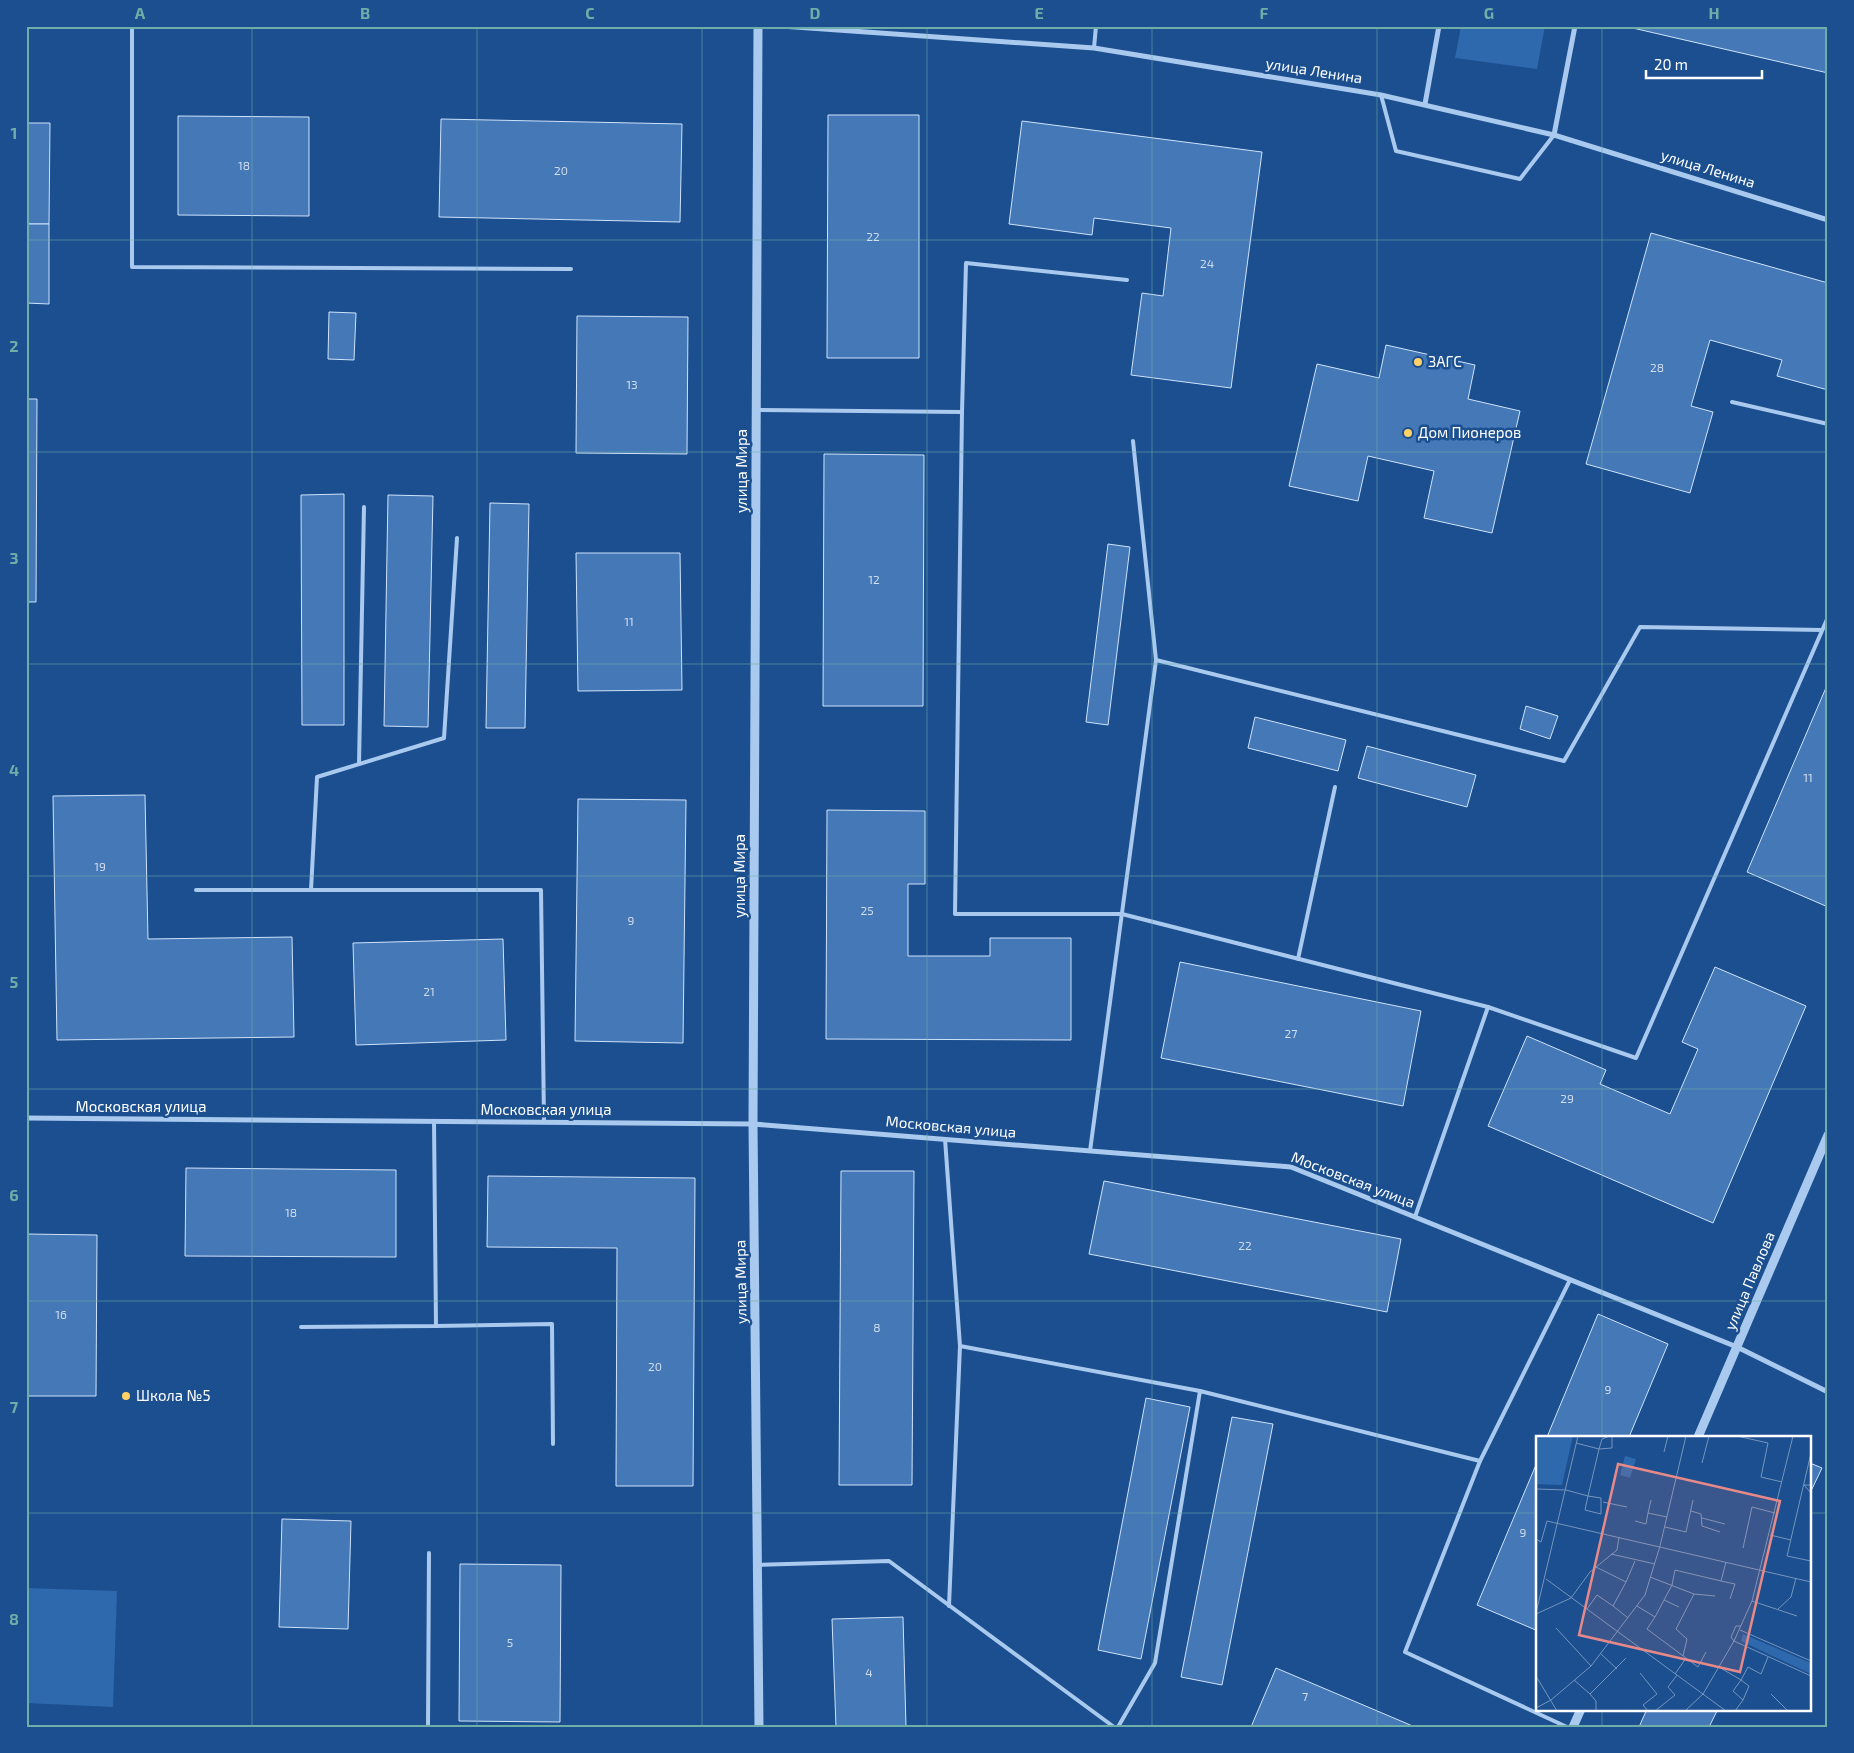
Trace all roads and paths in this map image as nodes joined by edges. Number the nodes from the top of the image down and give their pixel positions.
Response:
1 (132, 26) edge
2 (758, 26) edge
3 (780, 26) edge
4 (1096, 26) edge
5 (1439, 26) edge
6 (1575, 26) edge
7 (1094, 48) junction
8 (1381, 95) junction
9 (1425, 104) junction
10 (1554, 135) junction
11 (1828, 220) edge
12 (571, 269) dead end
13 (1127, 280) dead end
14 (1732, 402) dead end
15 (756, 410) junction
16 (962, 412) junction
17 (1828, 424) edge
18 (1133, 441) dead end
19 (364, 507) dead end
20 (457, 538) dead end
21 (1828, 617) edge
22 (1822, 630) junction
23 (1156, 660) junction
24 (359, 764) junction
25 (1335, 787) dead end
26 (196, 890) dead end
27 (311, 890) junction
28 (1122, 914) junction
29 (1298, 959) junction
30 (1488, 1007) junction
31 (26, 1118) edge
32 (434, 1121) junction
33 (544, 1122) junction
34 (753, 1124) junction
35 (1828, 1135) edge
36 (944, 1139) junction
37 (1090, 1151) junction
38 (1415, 1217) junction
39 (1570, 1280) junction
40 (436, 1326) junction
41 (301, 1327) dead end
42 (960, 1346) junction
43 (1737, 1347) junction
44 (1200, 1390) junction
45 (1828, 1392) edge
46 (1698, 1436) edge
47 (553, 1444) dead end
48 (1480, 1462) junction
49 (429, 1553) dead end
50 (757, 1565) junction
51 (949, 1606) junction
52 (1581, 1710) edge
53 (428, 1727) edge
54 (759, 1727) edge
55 (1114, 1727) edge
56 (1118, 1727) edge
57 (1567, 1727) edge
58 (1573, 1727) edge

1 - 12 lane
2 - 15 street, улица Мира
3 - 7 street, улица Ленина
4 - 7 lane
5 - 9 street
6 - 10 street
7 - 8 street, улица Ленина
8 - 9 street, улица Ленина
8 - 10 lane
9 - 10 street, улица Ленина
10 - 11 street, улица Ленина
13 - 16 lane
14 - 17 lane
15 - 16 lane
15 - 34 street, улица Мира
16 - 28 lane
18 - 23 lane
19 - 24 lane
20 - 24 lane
21 - 22 lane
22 - 23 lane
22 - 30 lane
23 - 28 lane
24 - 27 lane
25 - 29 lane
26 - 27 lane
27 - 33 lane
28 - 29 lane
28 - 37 lane
29 - 30 lane
30 - 38 lane
31 - 32 street, Московская улица
32 - 33 street, Московская улица
32 - 40 lane
33 - 34 street, Московская улица
34 - 36 street, Московская улица
34 - 50 street, улица Мира
35 - 43 street, улица Павлова
36 - 37 street, Московская улица
36 - 42 lane
37 - 38 street, Московская улица
38 - 39 street, Московская улица
39 - 43 street, Московская улица
39 - 48 lane
40 - 41 lane
40 - 47 lane
42 - 44 lane
42 - 51 lane
43 - 45 street, Московская улица
43 - 46 street, улица Павлова
44 - 48 lane
44 - 56 lane
48 - 57 lane
49 - 53 lane
50 - 51 lane
50 - 54 street, улица Мира
51 - 55 lane
52 - 58 street

